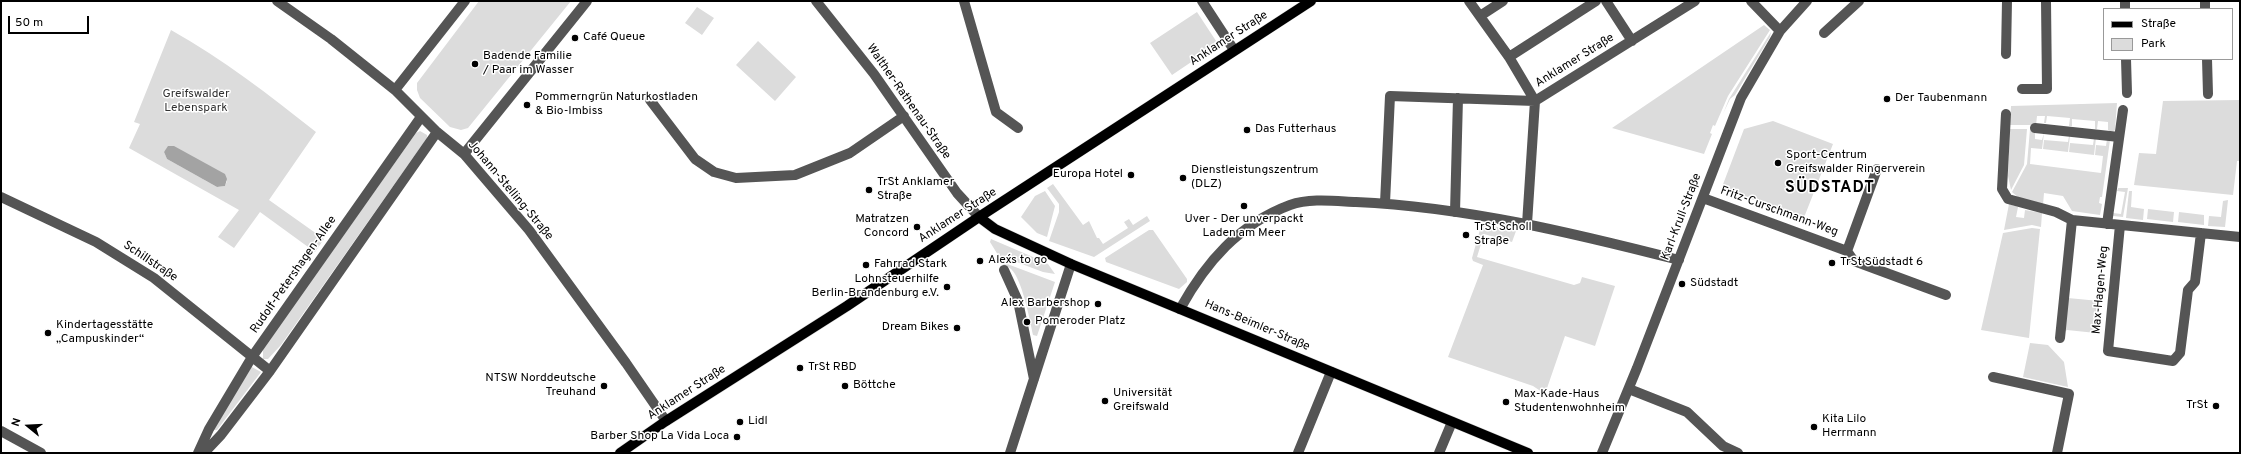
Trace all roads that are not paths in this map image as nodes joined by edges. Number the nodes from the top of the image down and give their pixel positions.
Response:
1 (277, 1) edge
2 (465, 1) edge
3 (587, 1) edge
4 (816, 1) edge
5 (964, 1) edge
6 (1202, 1) edge
7 (1311, 1) edge
8 (1469, 1) edge
9 (1503, 1) edge
10 (1596, 1) edge
11 (1606, 1) edge
12 (1695, 1) edge
13 (1751, 1) edge
14 (1806, 1) edge
15 (1859, 1) edge
16 (2007, 1) edge
17 (2046, 1) edge
18 (1480, 16) junction
19 (1780, 31) junction
20 (1824, 33) dead end
21 (1632, 41) junction
22 (1234, 50) junction
23 (2006, 54) dead end
24 (1509, 57) junction
25 (2126, 60) edge
26 (2207, 60) edge
27 (2022, 89) dead end
28 (395, 90) junction
29 (2127, 93) dead end
30 (2208, 94) dead end
31 (1458, 98) junction
32 (650, 100) dead end
33 (1536, 101) junction
34 (2123, 110) dead end
35 (2006, 114) dead end
36 (904, 116) junction
37 (421, 117) junction
38 (1018, 128) dead end
39 (2035, 128) dead end
40 (437, 132) junction
41 (2119, 137) junction
42 (464, 154) junction
43 (1877, 169) dead end
44 (1, 197) edge
45 (1702, 198) junction
46 (1386, 203) junction
47 (1455, 212) junction
48 (979, 217) junction
49 (2072, 220) junction
50 (1527, 224) junction
51 (2107, 224) junction
52 (2120, 225) junction
53 (2201, 233) junction
54 (2240, 237) edge
55 (1847, 251) junction
56 (1680, 260) junction
57 (1072, 264) junction
58 (1004, 270) dead end
59 (1946, 295) dead end
60 (1180, 309) junction
61 (2060, 338) dead end
62 (252, 357) junction
63 (270, 371) junction
64 (1331, 372) junction
65 (1993, 377) dead end
66 (1034, 381) junction
67 (1629, 389) junction
68 (666, 421) junction
69 (1452, 422) junction
70 (1, 431) edge
71 (41, 453) edge
72 (198, 453) edge
73 (204, 453) edge
74 (620, 453) edge
75 (1010, 453) edge
76 (1298, 453) edge
77 (1439, 453) edge
78 (1528, 453) edge
79 (1602, 453) edge
80 (1738, 453) edge
81 (2056, 453) edge

1 - 28 street, Johann-Stelling-Straße
2 - 28 street
3 - 42 street
4 - 36 street, Walther-Rathenau-Straße
5 - 38 street
6 - 22 street
7 - 22 main road, Anklamer Straße
8 - 18 street, Anklamer Straße
9 - 18 street
10 - 24 street
11 - 21 street, Anklamer Straße
12 - 21 street, Anklamer Straße
13 - 19 street
14 - 19 street, Karl-Krull-Straße
15 - 20 street
16 - 23 street
17 - 27 street
18 - 24 street, Anklamer Straße
19 - 45 street, Karl-Krull-Straße
21 - 33 street, Anklamer Straße
22 - 48 main road, Anklamer Straße
24 - 33 street, Anklamer Straße
25 - 29 street
26 - 30 street
28 - 37 street, Johann-Stelling-Straße
31 - 33 street
31 - 46 street
31 - 47 street
32 - 36 street
33 - 50 street
34 - 41 street
35 - 49 street
36 - 48 street, Walther-Rathenau-Straße
37 - 40 street, Johann-Stelling-Straße
37 - 62 street, Rudolf-Petershagen-Allee
39 - 41 street
40 - 42 street, Johann-Stelling-Straße
40 - 63 street
41 - 51 street
42 - 68 street, Johann-Stelling-Straße
43 - 55 street, Fritz-Curschmann-Weg
44 - 62 street, Schillstraße
45 - 55 street, Fritz-Curschmann-Weg
45 - 56 street, Karl-Krull-Straße
46 - 47 street
46 - 60 street
47 - 50 street
48 - 57 main road, Hans-Beimler-Straße
48 - 68 main road, Anklamer Straße
49 - 51 street
49 - 61 street
50 - 56 street
51 - 52 street
52 - 53 street
52 - 53 street, Max-Hagen-Weg
53 - 54 street
55 - 59 street, Fritz-Curschmann-Weg
56 - 67 street, Karl-Krull-Straße
57 - 60 main road, Hans-Beimler-Straße
57 - 66 street
58 - 66 street
60 - 64 main road, Hans-Beimler-Straße
62 - 63 street, Schillstraße
62 - 72 street, Rudolf-Petershagen-Allee
63 - 73 street
64 - 69 main road, Hans-Beimler-Straße
64 - 76 street
65 - 81 street
66 - 75 street
67 - 79 street, Karl-Krull-Straße
67 - 80 street
68 - 74 main road, Anklamer Straße
69 - 77 street
69 - 78 main road, Hans-Beimler-Straße
70 - 71 street

